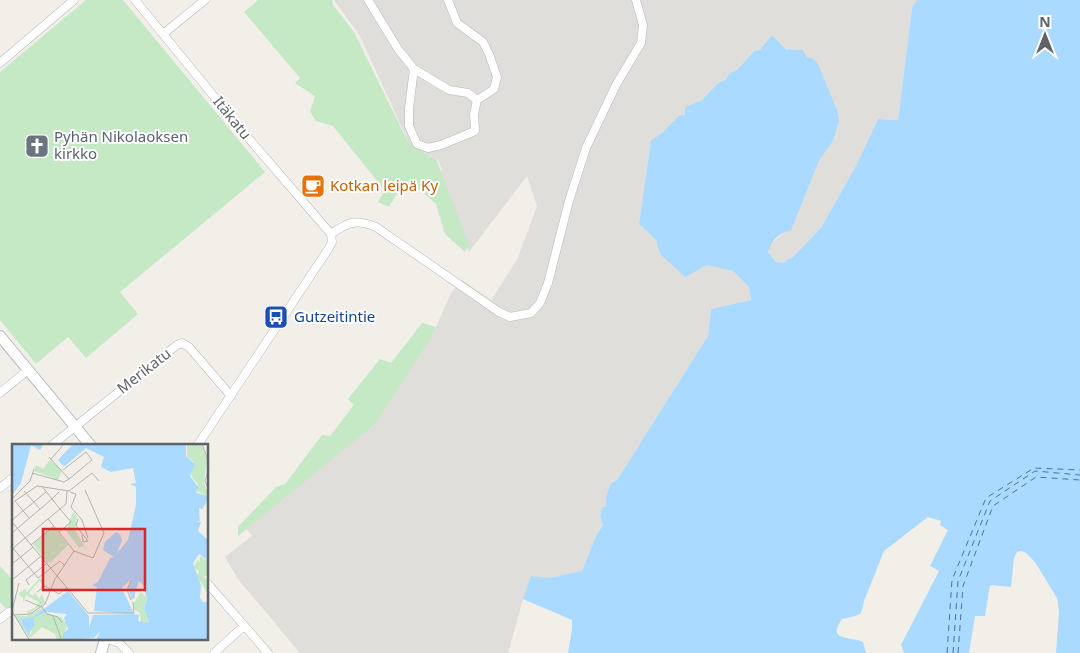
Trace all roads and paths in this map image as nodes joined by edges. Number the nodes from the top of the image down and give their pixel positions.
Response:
1 (74, 0) edge
2 (135, 0) edge
3 (205, 0) edge
4 (368, 0) edge
5 (448, 0) edge
6 (636, 0) edge
7 (163, 34) junction
8 (0, 63) edge
9 (414, 70) junction
10 (477, 100) junction
11 (331, 234) junction
12 (0, 336) edge
13 (28, 370) junction
14 (0, 394) edge
15 (231, 396) junction
16 (74, 426) junction
17 (53, 444) edge
18 (88, 444) edge
19 (198, 444) edge
20 (12, 479) edge
21 (0, 488) edge
22 (209, 585) edge
23 (12, 612) edge
24 (0, 619) edge
25 (244, 626) junction
26 (107, 640) edge
27 (109, 640) edge
28 (101, 653) edge
29 (129, 653) edge
30 (214, 653) edge
31 (268, 653) edge

1 - 8 street
2 - 7 street, Itäkatu
3 - 7 street
4 - 9 street
5 - 10 street
6 - 11 street
7 - 11 street, Itäkatu
9 - 10 street
9 - 10 street
11 - 15 street
12 - 13 street
13 - 14 street
13 - 16 street
15 - 16 street, Merikatu
15 - 19 street
16 - 17 street, Merikatu
16 - 18 street
20 - 21 street
22 - 25 street
23 - 24 street
25 - 30 street
25 - 31 street
26 - 28 street
27 - 29 street

